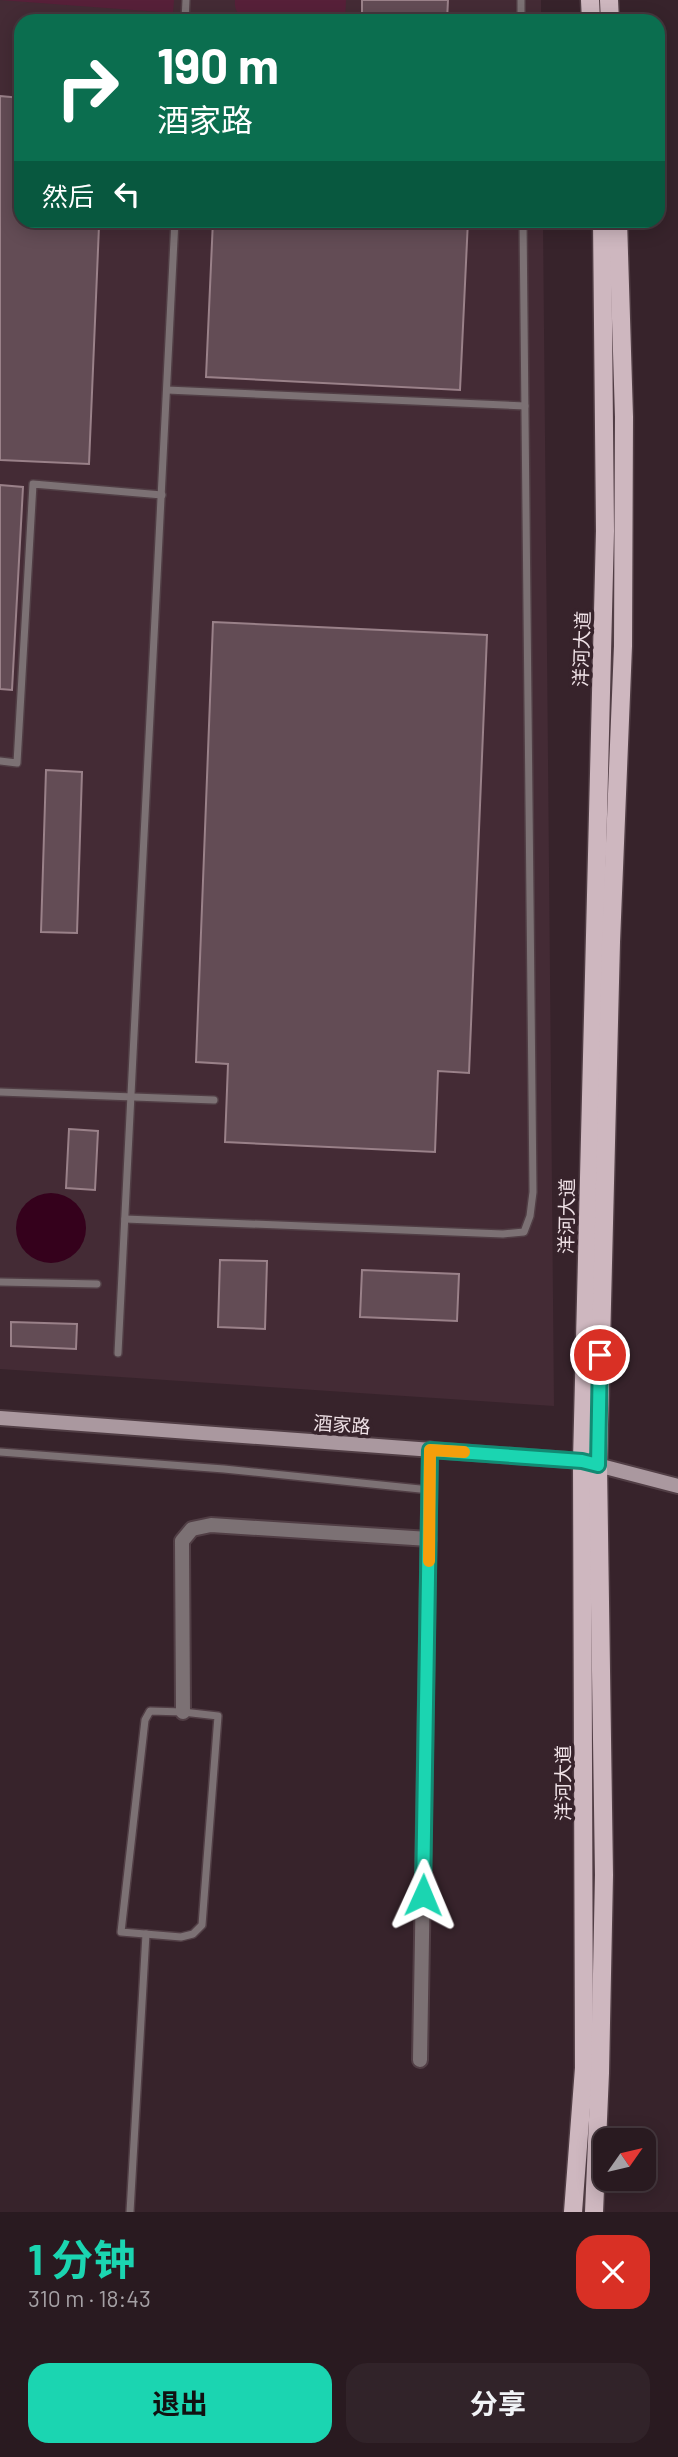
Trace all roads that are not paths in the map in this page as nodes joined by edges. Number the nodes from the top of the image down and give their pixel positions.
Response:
1 (175, 228) edge
2 (523, 228) edge
3 (601, 228) edge
4 (618, 228) edge
5 (167, 390) junction
6 (525, 406) junction
7 (162, 495) junction
8 (0, 761) edge
9 (0, 1092) edge
10 (132, 1096) junction
11 (214, 1100) dead end
12 (125, 1219) junction
13 (0, 1282) edge
14 (97, 1284) dead end
15 (118, 1353) dead end
16 (0, 1418) edge
17 (430, 1450) junction
18 (0, 1452) edge
19 (590, 1463) junction
20 (678, 1486) edge
21 (430, 1490) junction
22 (429, 1539) junction
23 (183, 1712) junction
24 (146, 1934) junction
25 (420, 2060) dead end
26 (130, 2212) edge
27 (573, 2212) edge
28 (594, 2212) edge

1 - 5 lane
2 - 6 lane
3 - 19 main road, 洋河大道
4 - 19 main road, 洋河大道
5 - 6 lane
5 - 7 lane
6 - 12 lane
7 - 8 lane
7 - 10 lane
9 - 10 lane
10 - 11 lane
10 - 12 lane
12 - 15 lane
13 - 14 lane
16 - 17 street, 酒家路
17 - 19 street, 酒家路
17 - 21 street
18 - 21 lane
19 - 20 street, 酒家路
19 - 27 main road, 洋河大道
19 - 28 main road, 洋河大道
21 - 22 street
22 - 23 street
22 - 25 street
23 - 24 lane
23 - 24 lane
24 - 26 lane

